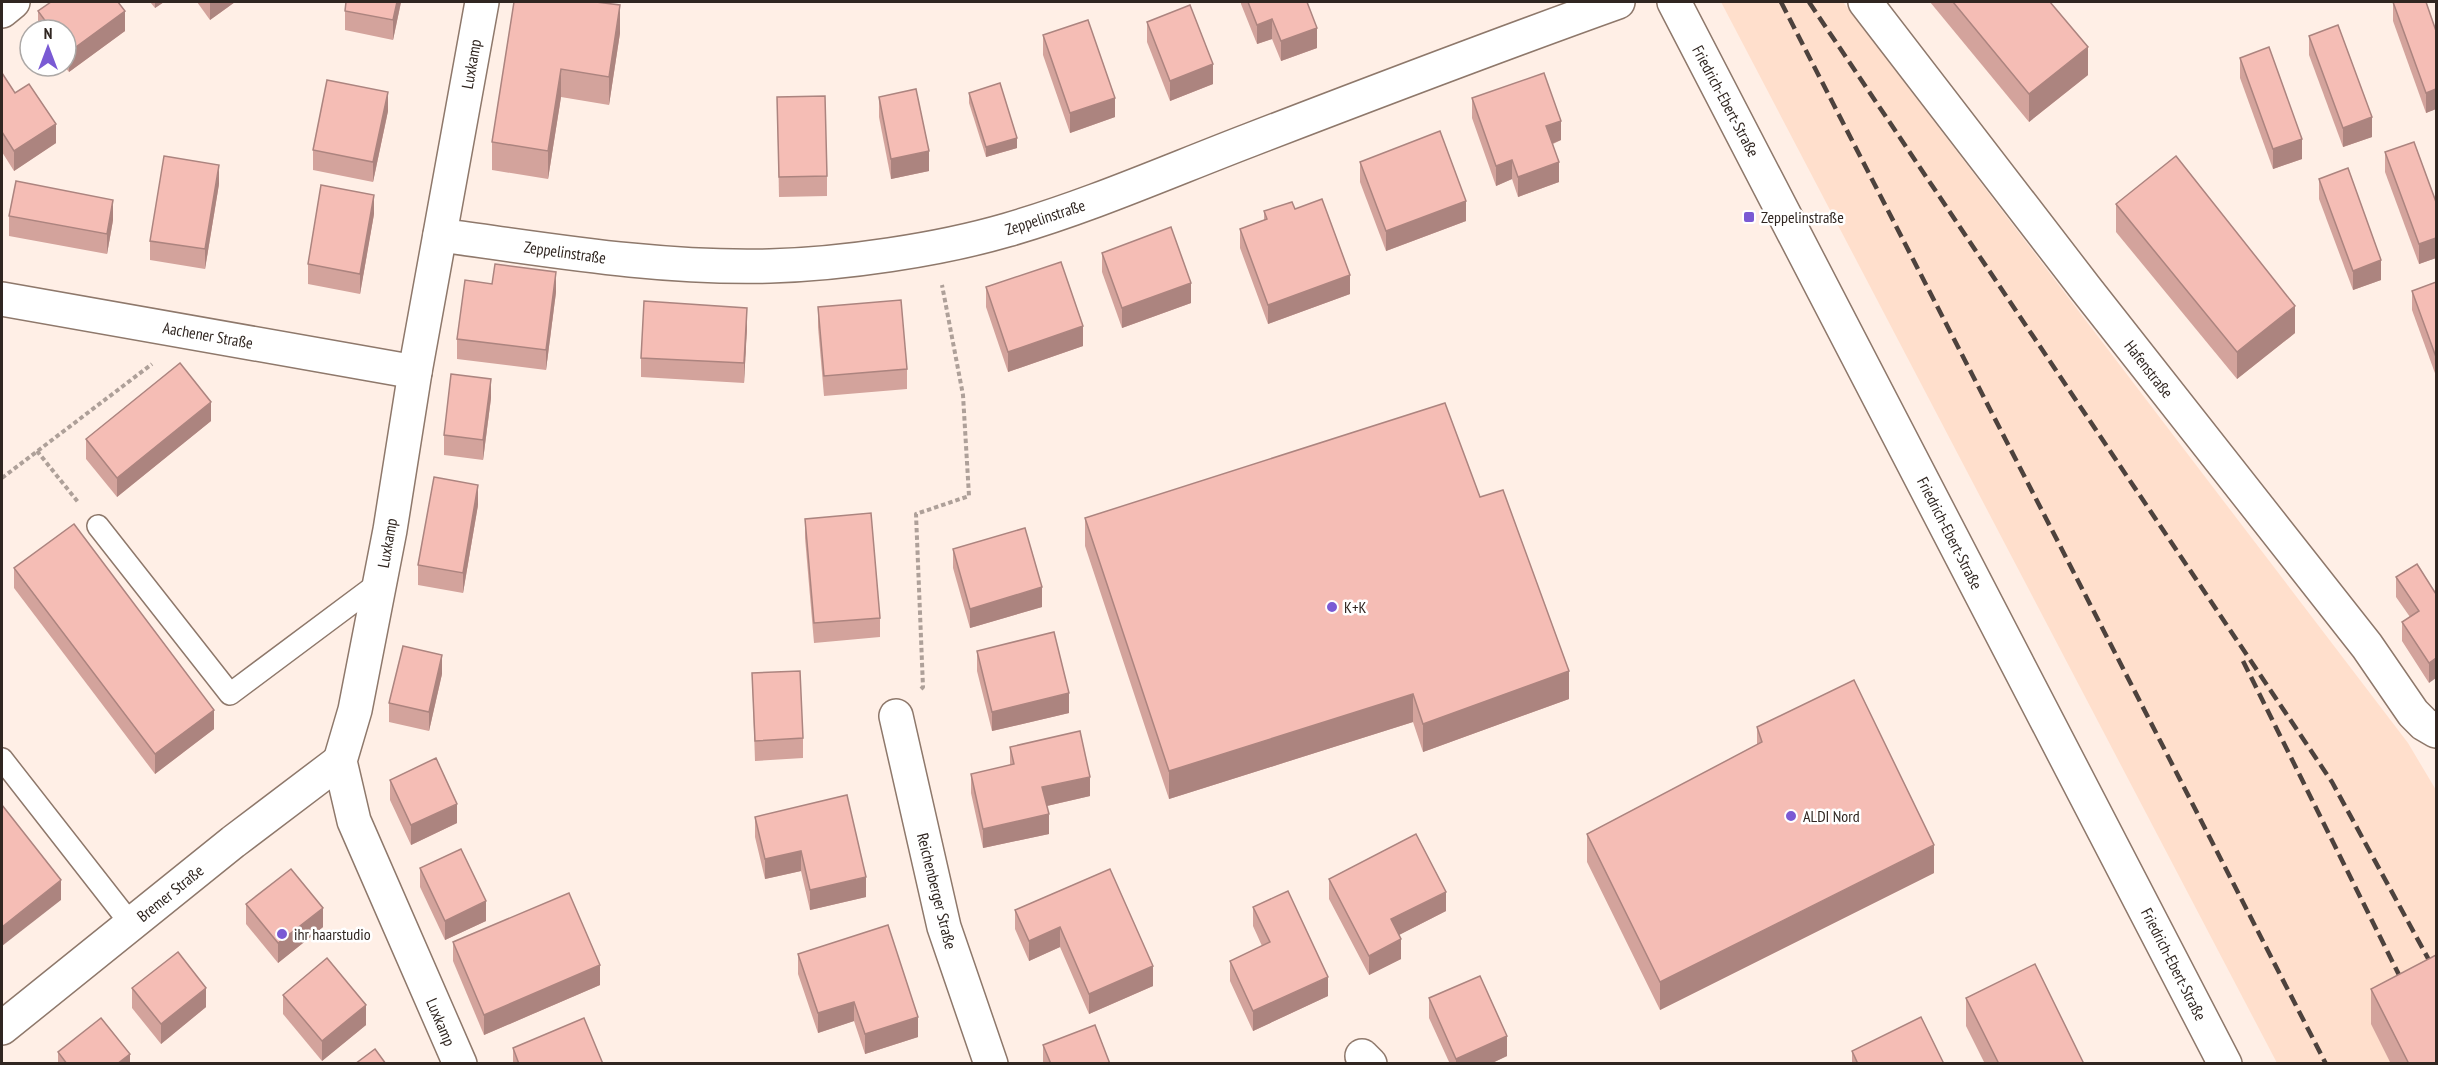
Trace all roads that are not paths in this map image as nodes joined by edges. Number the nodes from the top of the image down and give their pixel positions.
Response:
1 (13, 2) edge
2 (482, 2) edge
3 (1618, 2) edge
4 (1674, 2) edge
5 (1865, 2) edge
6 (2, 11) edge
7 (440, 235) junction
8 (2, 299) edge
9 (415, 372) junction
10 (98, 526) road end
11 (380, 582) junction
12 (896, 716) road end
13 (2436, 731) edge
14 (2, 759) edge
15 (340, 761) junction
16 (131, 924) junction
17 (2, 1028) edge
18 (460, 1064) edge
19 (991, 1064) edge
20 (2225, 1064) edge

1 - 6 street
2 - 7 street, Luxkamp
3 - 7 street, Zeppelinstraße
4 - 20 street, Friedrich-Ebert-Straße
5 - 13 street, Hafenstraße
7 - 9 street, Luxkamp
8 - 9 street, Aachener Straße
9 - 11 street, Luxkamp
10 - 11 lane
11 - 15 street, Luxkamp
12 - 19 street, Reichenberger Straße
14 - 16 lane
15 - 16 street, Bremer Straße
15 - 18 street, Luxkamp
16 - 17 street, Bremer Straße

